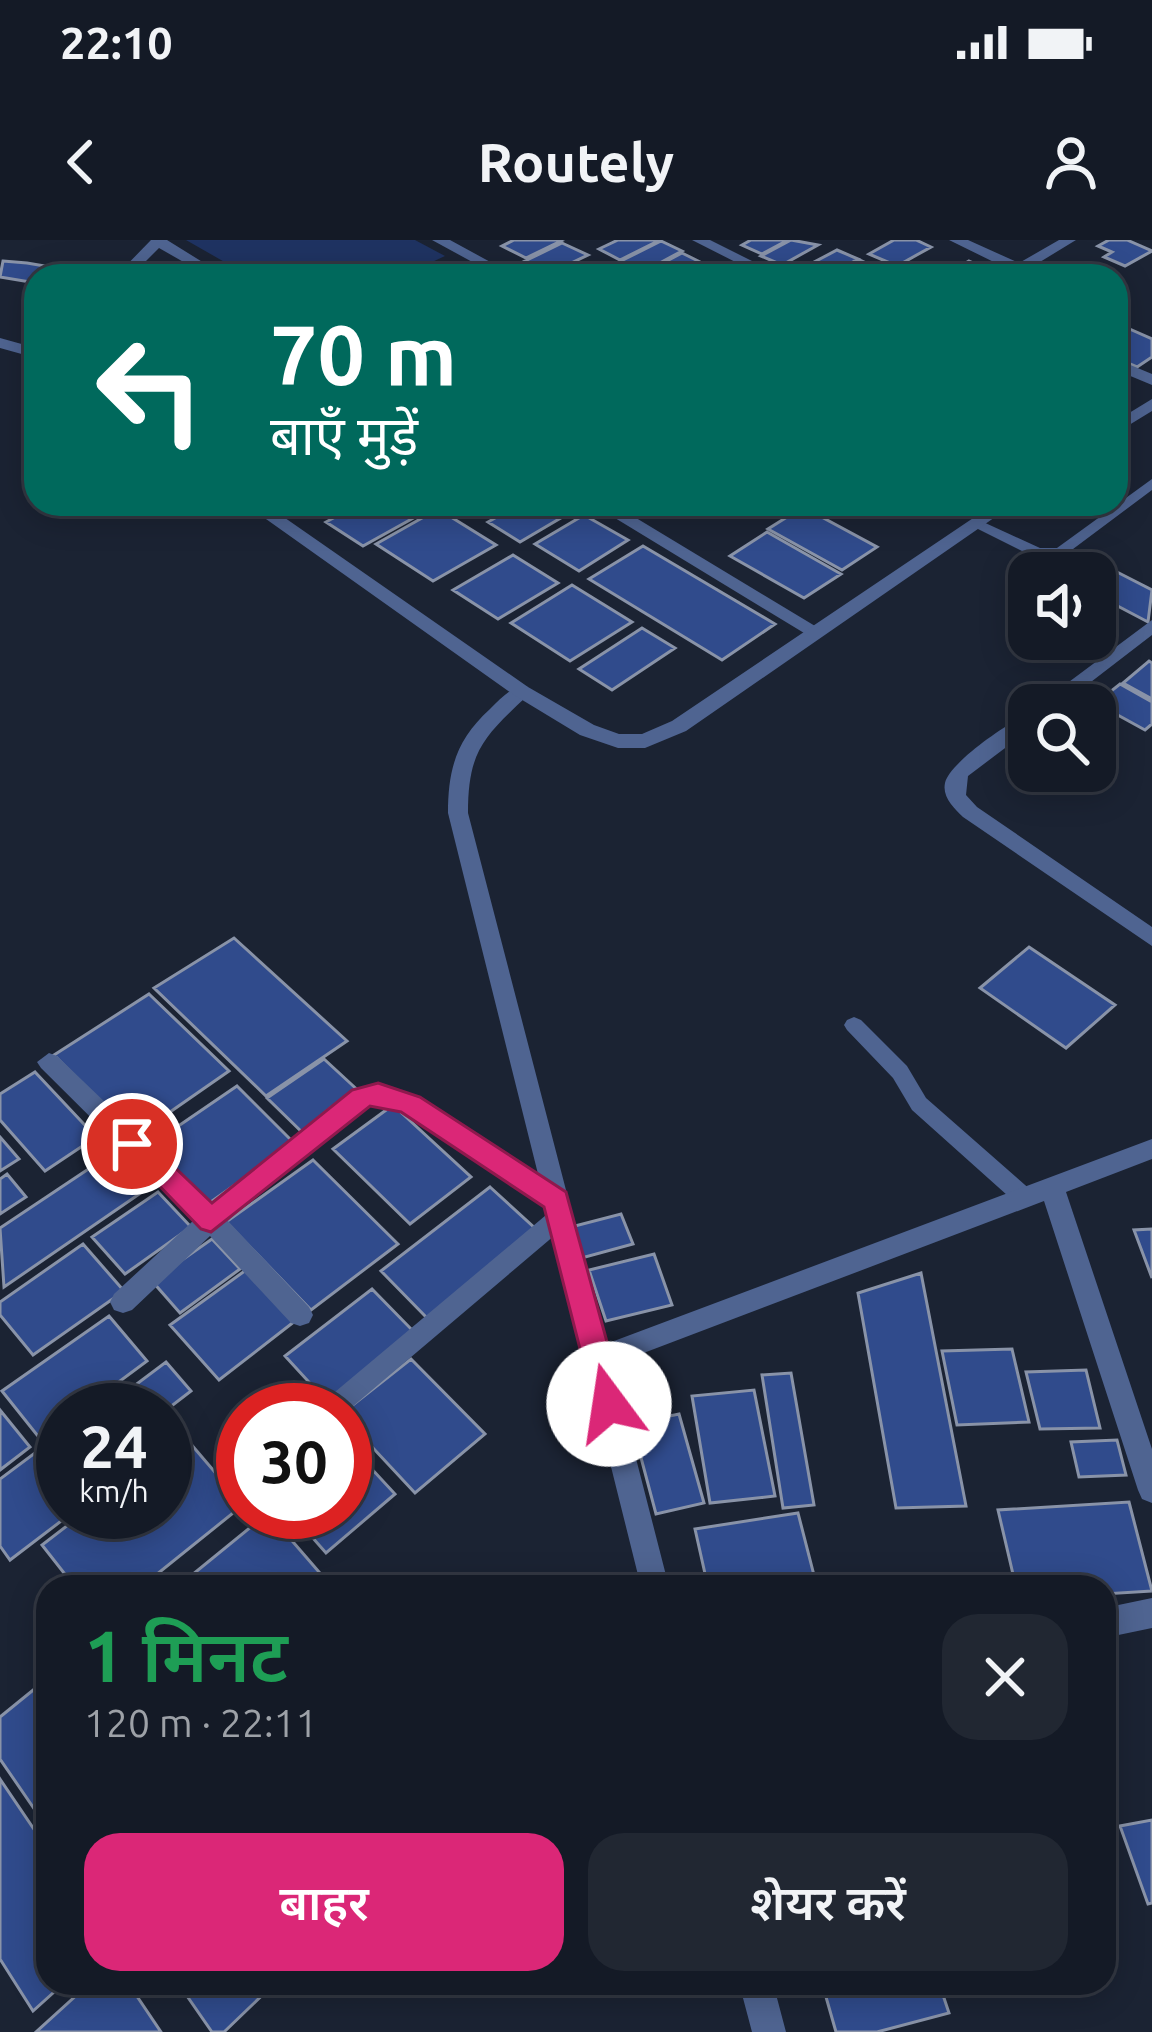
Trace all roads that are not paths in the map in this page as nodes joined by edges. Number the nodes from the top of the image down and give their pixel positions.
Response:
1 (159, 240) edge
2 (439, 240) edge
3 (699, 240) edge
4 (956, 240) edge
5 (1069, 240) edge
6 (135, 264) edge
7 (198, 264) edge
8 (486, 264) edge
9 (750, 264) edge
10 (1000, 264) edge
11 (1028, 264) edge
12 (1152, 483) edge
13 (1128, 501) edge
14 (271, 516) edge
15 (626, 516) edge
16 (988, 516) edge
17 (1109, 516) edge
18 (976, 524) junction
19 (1152, 626) edge
20 (816, 632) junction
21 (1076, 684) edge
22 (521, 691) junction
23 (1008, 736) edge
24 (1152, 938) edge
25 (854, 1025) dead end
26 (49, 1062) dead end
27 (1152, 1149) edge
28 (1052, 1189) junction
29 (1025, 1198) junction
30 (558, 1209) junction
31 (211, 1220) junction
32 (123, 1302) dead end
33 (300, 1316) dead end
34 (597, 1359) junction
35 (361, 1383) edge
36 (1152, 1490) edge
37 (653, 1575) edge
38 (1152, 1613) edge
39 (1116, 1620) edge
40 (759, 1995) edge
41 (769, 2032) edge

1 - 6 street
1 - 7 street
2 - 8 street
3 - 9 street
4 - 10 street
5 - 11 street
12 - 13 lane
14 - 22 street
15 - 20 street
16 - 18 street
17 - 18 lane
18 - 20 street
19 - 21 street
20 - 22 street
22 - 30 street
23 - 24 street
25 - 29 lane
26 - 31 street
27 - 28 street
28 - 29 street
28 - 36 street
29 - 34 street
30 - 31 street
30 - 34 street
30 - 35 lane
31 - 32 street
31 - 33 street
34 - 37 street
38 - 39 street
40 - 41 street

